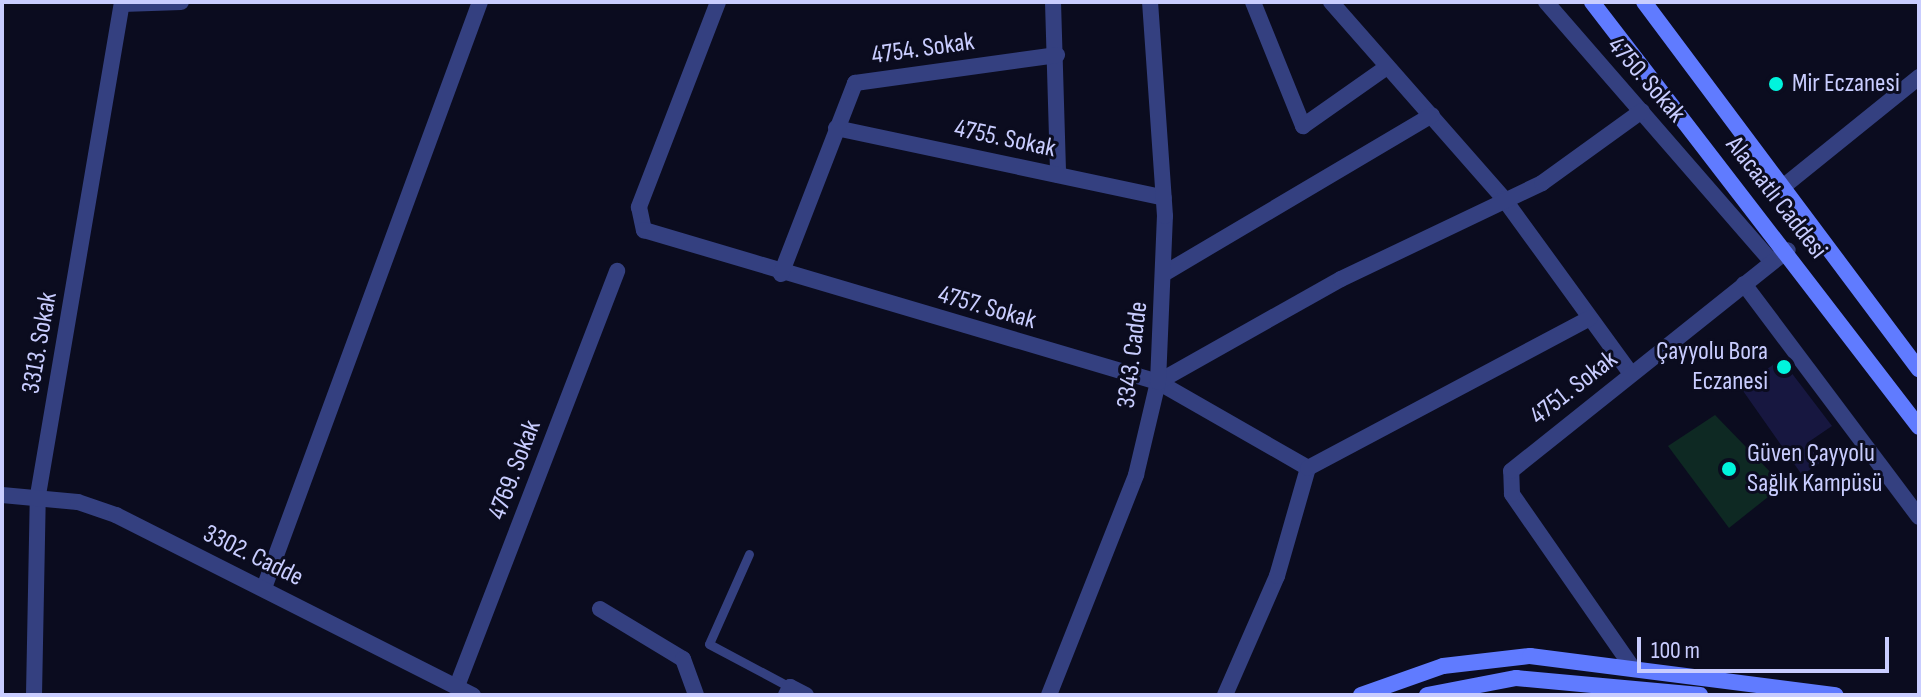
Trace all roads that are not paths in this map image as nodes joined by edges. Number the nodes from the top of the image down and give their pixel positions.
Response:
1 (181, 2) edge
2 (480, 2) edge
3 (718, 2) edge
4 (1053, 2) edge
5 (1150, 2) edge
6 (1253, 2) edge
7 (1331, 2) edge
8 (1546, 2) edge
9 (1592, 2) edge
10 (1644, 2) edge
11 (122, 3) edge
12 (1057, 55) junction
13 (1387, 67) junction
14 (1919, 77) edge
15 (1642, 111) junction
16 (1432, 115) junction
17 (836, 128) junction
18 (1058, 175) junction
19 (1784, 186) junction
20 (1164, 198) junction
21 (1504, 199) junction
22 (1788, 250) junction
23 (1772, 262) junction
24 (617, 271) dead end
25 (1165, 273) junction
26 (781, 274) junction
27 (1744, 284) junction
28 (1590, 318) junction
29 (1919, 369) edge
30 (1631, 374) junction
31 (1158, 382) junction
32 (1919, 427) edge
33 (1308, 468) junction
34 (2, 495) edge
35 (38, 495) junction
36 (1919, 517) edge
37 (749, 554) dead end
38 (264, 588) junction
39 (600, 609) dead end
40 (1630, 664) junction
41 (457, 686) junction
42 (788, 691) edge
43 (34, 695) edge
44 (473, 695) edge
45 (696, 695) edge
46 (806, 695) edge
47 (1049, 695) edge
48 (1225, 695) edge
49 (1361, 695) edge
50 (1427, 695) edge
51 (1700, 695) edge
52 (1836, 695) edge

1 - 11 street
2 - 38 street
3 - 26 street, 4757. Sokak
4 - 12 street
5 - 20 street, 3343. Cadde
6 - 13 street
7 - 13 street
8 - 15 street, 4750. Sokak
9 - 22 main road, Alacaatlı Caddesi
10 - 19 main road, Alacaatlı Caddesi
11 - 35 street, 3313. Sokak
12 - 17 street, 4754. Sokak
12 - 18 street
13 - 16 street
14 - 19 street
15 - 21 street
15 - 23 street, 4750. Sokak
16 - 21 street
16 - 25 street
17 - 18 street, 4755. Sokak
17 - 26 street, 4754. Sokak
18 - 20 street, 4755. Sokak
19 - 29 main road, Alacaatlı Caddesi
20 - 25 street, 3343. Cadde
21 - 28 street
21 - 31 street
22 - 23 street, 4751. Sokak
22 - 32 main road, Alacaatlı Caddesi
23 - 27 street, 4751. Sokak
24 - 41 street, 4769. Sokak
25 - 31 street, 3343. Cadde
26 - 31 street, 4757. Sokak
27 - 30 street, 4751. Sokak
27 - 36 street
28 - 30 street
28 - 33 street
30 - 40 street, 4751. Sokak
31 - 33 street, 4757. Sokak
31 - 47 street, 3343. Cadde
33 - 48 street
34 - 35 street, 3302. Cadde
35 - 38 street, 3302. Cadde
35 - 43 street, 3313. Sokak
37 - 42 lane
38 - 41 street, 3302. Cadde
39 - 45 street
40 - 49 main road
40 - 52 main road
41 - 44 street, 3302. Cadde
42 - 46 street
50 - 51 main road

